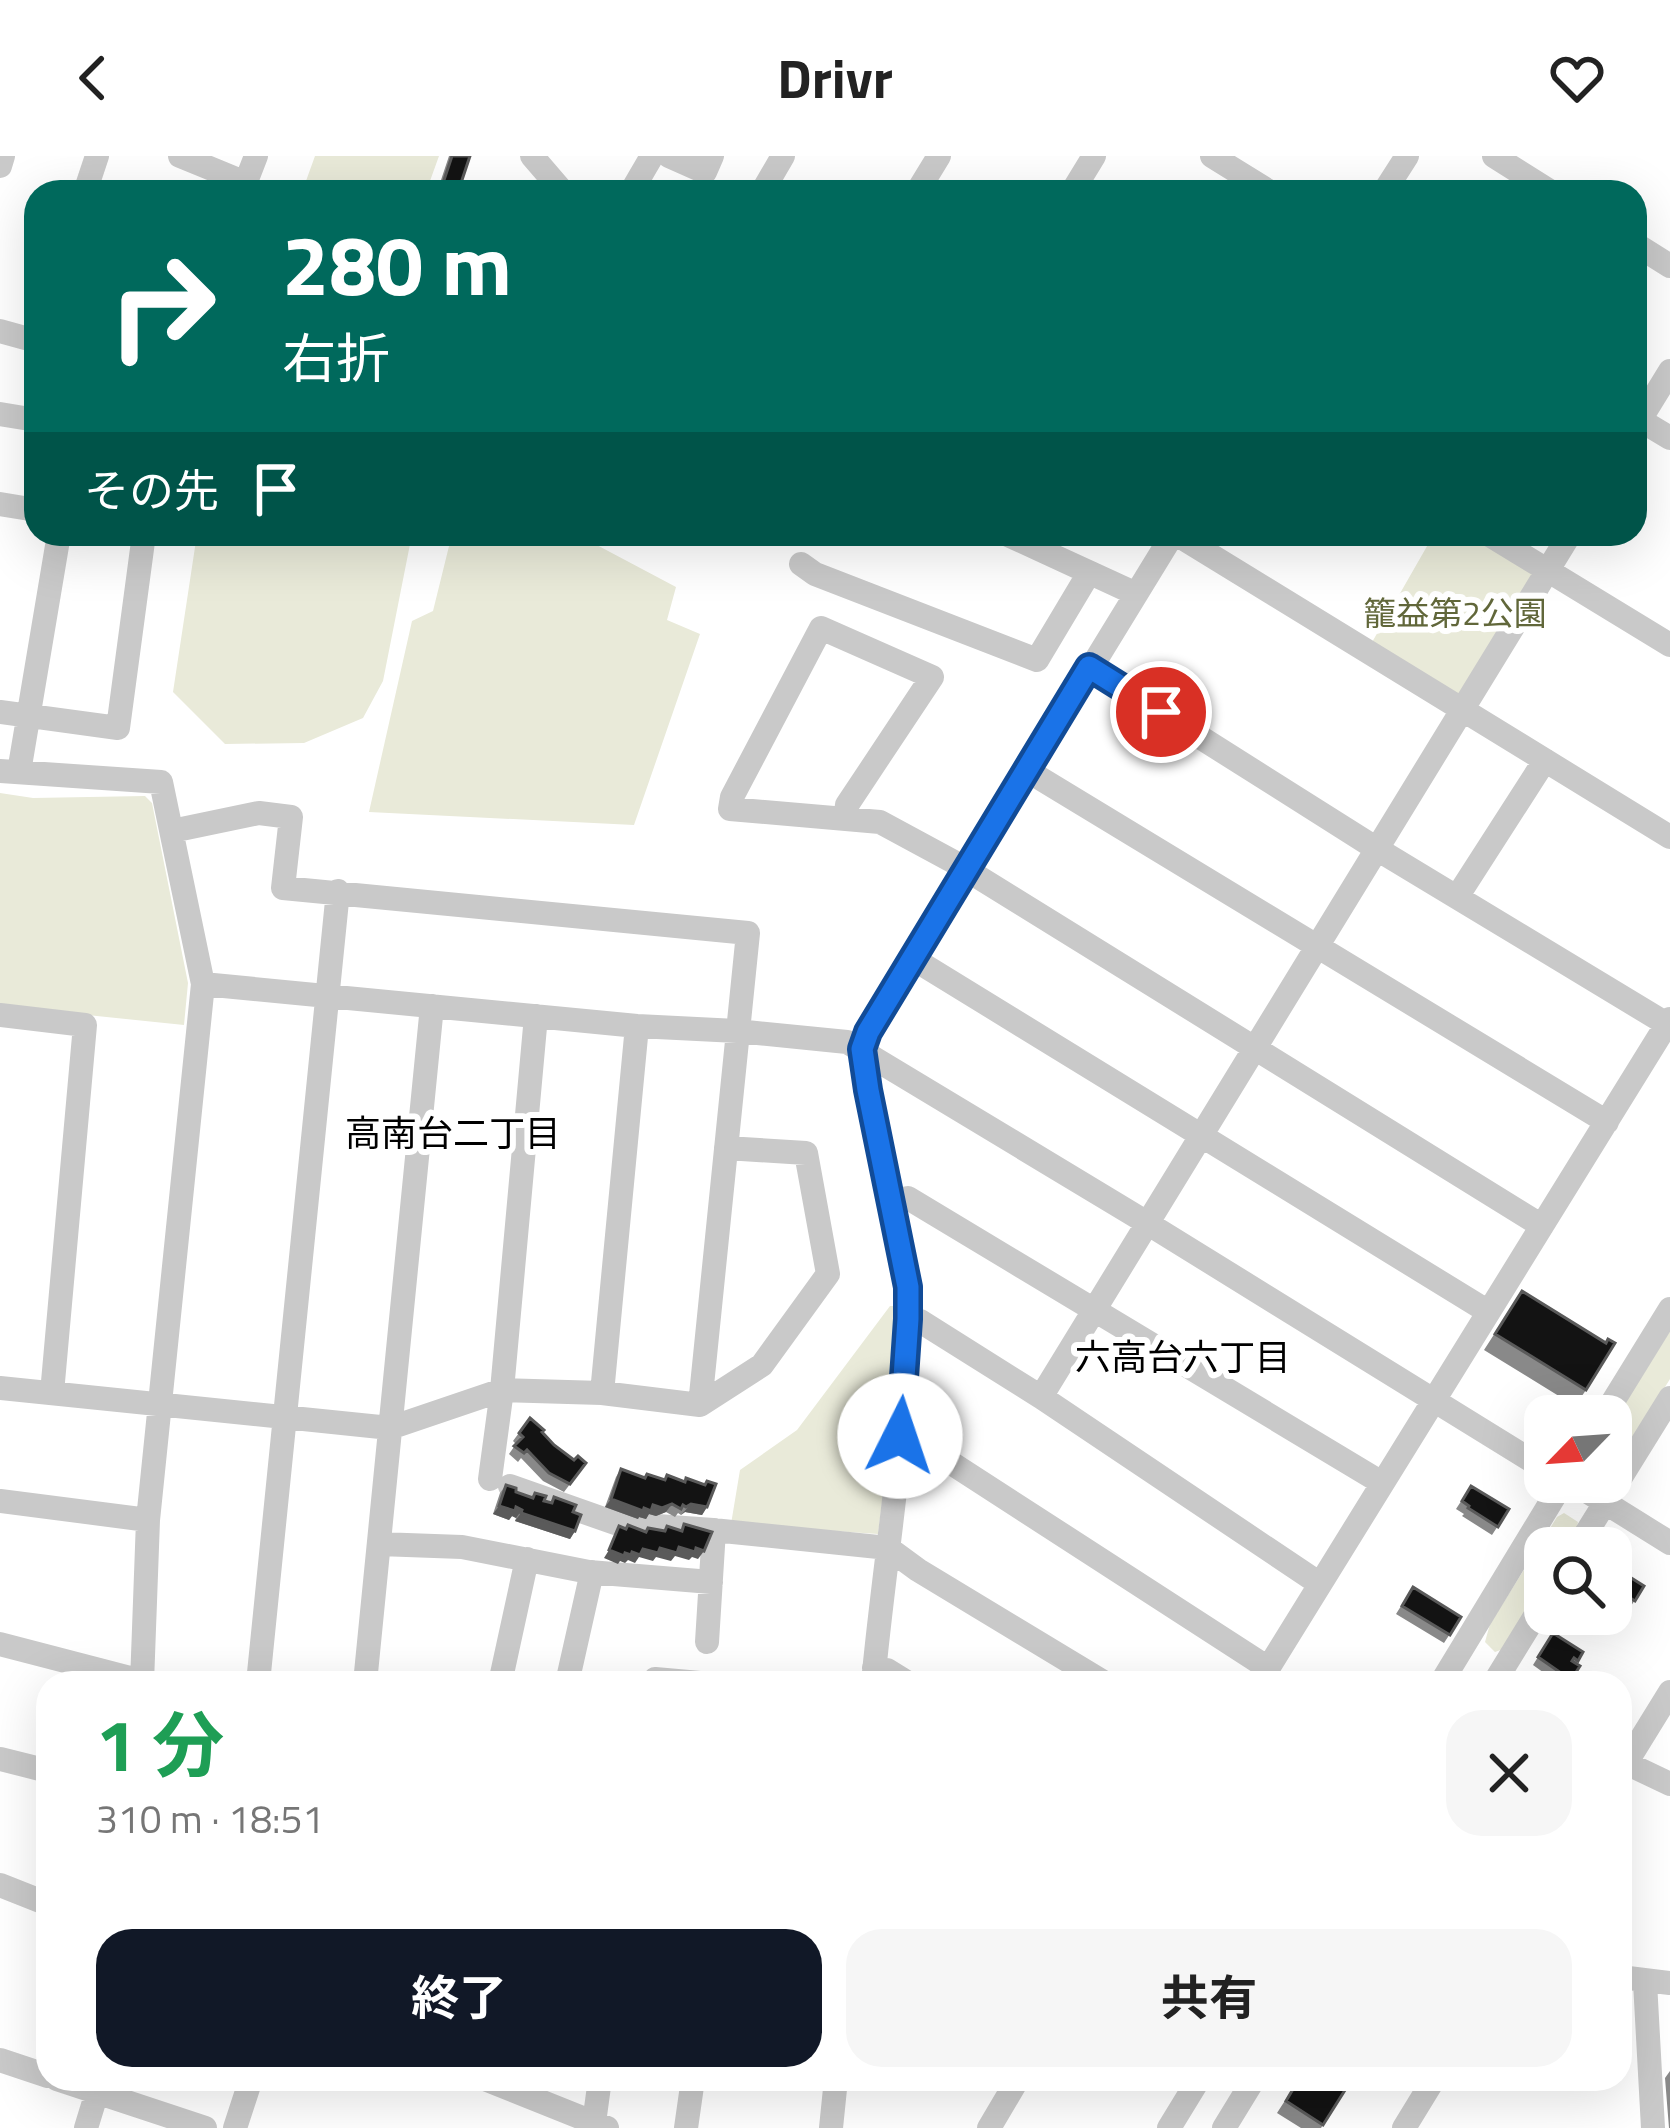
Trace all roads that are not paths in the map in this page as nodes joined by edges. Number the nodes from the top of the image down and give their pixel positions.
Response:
1 (3, 156) edge
2 (180, 156) edge
3 (669, 156) edge
4 (712, 156) edge
5 (1494, 156) edge
6 (0, 166) edge
7 (230, 180) edge
8 (1532, 180) edge
9 (1670, 371) edge
10 (1647, 407) edge
11 (57, 546) edge
12 (142, 546) edge
13 (1032, 546) edge
14 (1166, 546) edge
15 (1194, 546) edge
16 (1507, 546) edge
17 (1563, 546) edge
18 (801, 564) dead end
19 (1547, 571) junction
20 (1089, 573) junction
21 (1134, 593) junction
22 (1670, 645) edge
23 (1089, 667) junction
24 (1462, 710) junction
25 (0, 712) edge
26 (28, 717) junction
27 (1545, 760) junction
28 (1028, 771) junction
29 (9, 772) edge
30 (845, 818) junction
31 (172, 831) junction
32 (1670, 837) edge
33 (1377, 849) junction
34 (965, 870) junction
35 (338, 891) junction
36 (1457, 897) junction
37 (1316, 948) junction
38 (912, 958) junction
39 (203, 984) junction
40 (327, 997) junction
41 (432, 1006) junction
42 (0, 1015) edge
43 (536, 1016) junction
44 (1669, 1023) edge
45 (638, 1026) junction
46 (736, 1031) junction
47 (1254, 1048) junction
48 (862, 1049) junction
49 (1606, 1122) junction
50 (1202, 1134) junction
51 (726, 1148) junction
52 (890, 1201) junction
53 (1147, 1223) junction
54 (1542, 1226) junction
55 (1670, 1310) edge
56 (1094, 1311) junction
57 (1487, 1311) junction
58 (908, 1319) junction
59 (0, 1388) edge
60 (502, 1390) junction
61 (52, 1393) junction
62 (602, 1393) junction
63 (1617, 1395) edge
64 (1041, 1397) junction
65 (1670, 1398) edge
66 (1434, 1399) junction
67 (159, 1405) junction
68 (700, 1405) junction
69 (284, 1418) junction
70 (390, 1428) junction
71 (900, 1436) junction
72 (1524, 1455) edge
73 (1632, 1460) edge
74 (1382, 1484) junction
75 (0, 1501) edge
76 (1549, 1503) edge
77 (1608, 1503) edge
78 (148, 1520) junction
79 (714, 1530) junction
80 (1670, 1543) edge
81 (379, 1544) junction
82 (888, 1549) junction
83 (527, 1559) junction
84 (592, 1572) junction
85 (711, 1582) junction
86 (1320, 1584) junction
87 (1524, 1634) edge
88 (707, 1642) dead end
89 (0, 1643) edge
90 (102, 1671) edge
91 (142, 1671) edge
92 (259, 1671) edge
93 (366, 1671) edge
94 (503, 1671) edge
95 (569, 1671) edge
96 (875, 1671) edge
97 (1085, 1671) edge
98 (1257, 1671) edge
99 (1267, 1671) edge
100 (1448, 1671) edge
101 (1501, 1671) edge
102 (1670, 1692) edge
103 (1632, 1753) edge
104 (0, 1759) edge
105 (36, 1768) edge
106 (1632, 1771) edge
107 (1670, 1784) edge
108 (0, 1885) edge
109 (36, 1899) edge
110 (1645, 1981) edge
111 (0, 2060) edge
112 (36, 2072) edge
113 (94, 2091) edge
114 (246, 2091) edge
115 (521, 2091) edge
116 (600, 2091) edge
117 (691, 2091) edge
118 (835, 2091) edge
119 (1011, 2091) edge
120 (1192, 2091) edge
121 (1247, 2091) edge
122 (1427, 2091) edge
123 (97, 2092) junction
124 (601, 2125) edge
125 (86, 2128) edge
126 (205, 2128) edge
127 (235, 2128) edge
128 (686, 2128) edge
129 (831, 2128) edge
130 (989, 2128) edge
131 (1169, 2128) edge
132 (1224, 2128) edge
133 (1404, 2128) edge
134 (1653, 2128) edge

1 - 6 street
2 - 7 street
3 - 4 street
5 - 8 street
9 - 10 street
11 - 26 street
12 - 26 street
13 - 20 street
14 - 21 street
15 - 24 street
16 - 19 street
17 - 19 street
18 - 20 street
19 - 22 street
19 - 24 street
20 - 21 street
21 - 23 street
23 - 28 street
23 - 33 street
24 - 27 street
24 - 33 street
25 - 26 street
26 - 29 street
27 - 32 street
27 - 36 street
28 - 34 street
28 - 37 street
29 - 31 street
30 - 30 street
30 - 34 street
31 - 35 street
31 - 39 street
33 - 36 street
33 - 37 street
34 - 38 street
34 - 47 street
35 - 40 street
35 - 46 street
36 - 44 street
37 - 47 street
37 - 49 street
38 - 48 street
38 - 50 street
39 - 40 street
39 - 67 street
40 - 41 street
40 - 69 street
41 - 43 street
41 - 70 street
42 - 61 street
43 - 45 street
43 - 60 street
44 - 49 street
45 - 46 street
45 - 62 street
46 - 48 street
46 - 51 street
47 - 50 street
47 - 54 street
48 - 52 street
48 - 53 street
49 - 54 street
50 - 53 street
50 - 57 street
51 - 68 street
51 - 68 street
52 - 56 street
52 - 58 street
53 - 56 street
53 - 66 street
54 - 57 street
55 - 63 street
56 - 64 street
56 - 74 street
57 - 66 street
58 - 64 street
58 - 71 street
59 - 61 street
60 - 62 street
60 - 70 street
60 - 79 street
61 - 67 street
62 - 68 street
64 - 86 street
65 - 73 street
66 - 72 street
66 - 74 street
67 - 69 street
67 - 78 street
69 - 70 street
69 - 92 street
70 - 81 street
71 - 82 street
71 - 98 street
74 - 86 street
75 - 78 street
76 - 100 street
77 - 80 street
78 - 91 street
79 - 82 street
79 - 85 street
81 - 83 street
81 - 93 street
82 - 96 street
82 - 97 street
83 - 84 street
83 - 94 street
84 - 85 street
84 - 95 street
85 - 88 street
86 - 99 street
87 - 101 street
89 - 90 street
102 - 103 street
104 - 105 street
106 - 107 street
108 - 109 street
110 - 134 street
111 - 112 street
113 - 123 street
114 - 127 street
115 - 124 street
116 - 124 street
117 - 128 street
118 - 129 street
119 - 130 street
120 - 131 street
121 - 132 street
122 - 133 street
123 - 125 street
123 - 126 street

